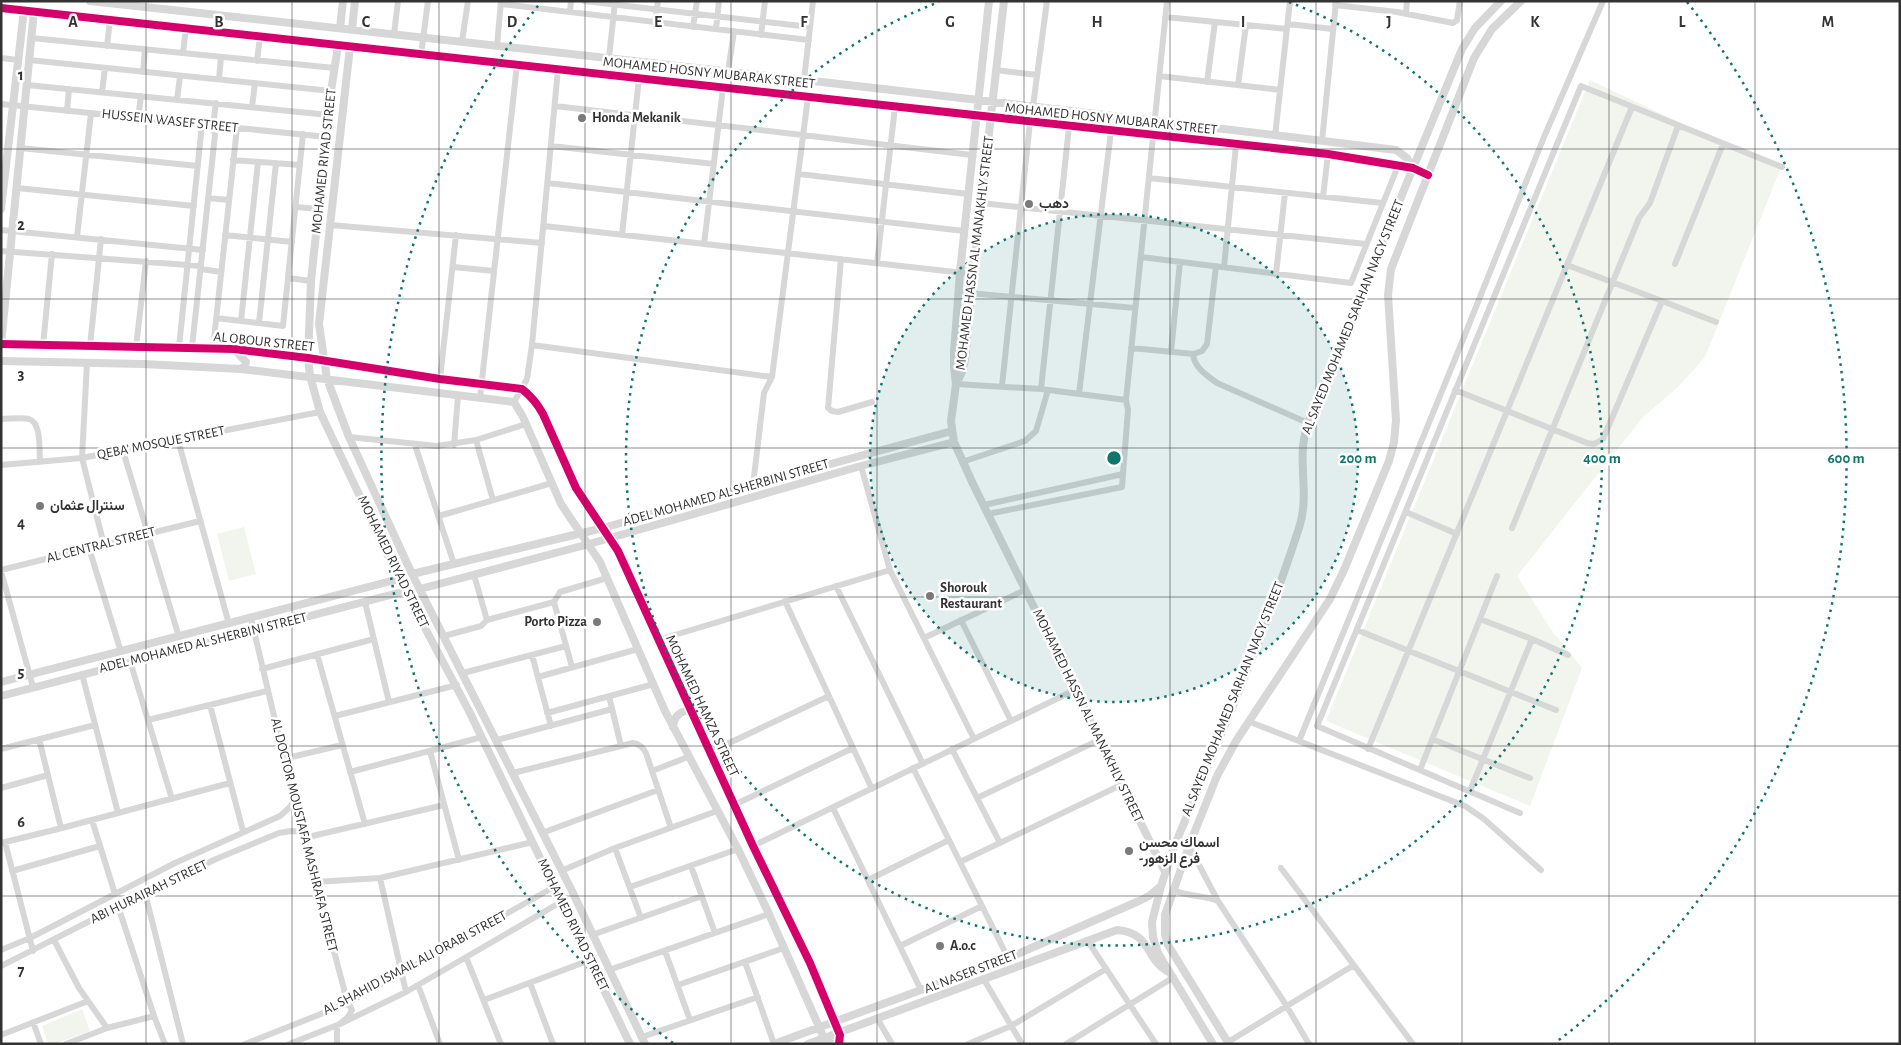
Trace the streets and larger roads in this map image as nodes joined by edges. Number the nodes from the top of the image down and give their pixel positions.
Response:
1 (90, 1) edge
2 (343, 1) edge
3 (355, 1) edge
4 (398, 1) edge
5 (428, 1) edge
6 (468, 1) edge
7 (571, 1) edge
8 (584, 1) edge
9 (658, 1) edge
10 (697, 1) edge
11 (719, 1) edge
12 (765, 1) edge
13 (813, 1) edge
14 (989, 1) edge
15 (1004, 1) edge
16 (1047, 1) edge
17 (1167, 1) edge
18 (1290, 1) edge
19 (1407, 1) edge
20 (1460, 1) edge
21 (1500, 1) edge
22 (1521, 1) edge
23 (1603, 1) edge
24 (122, 3) edge
25 (501, 3) edge
26 (615, 3) edge
27 (1336, 3) edge
28 (1, 8) edge
29 (24, 10) junction
30 (657, 10) junction
31 (34, 11) junction
32 (570, 12) junction
33 (695, 14) junction
34 (1406, 14) junction
35 (1165, 16) junction
36 (613, 17) junction
37 (717, 17) junction
38 (110, 20) junction
39 (655, 22) junction
40 (763, 22) junction
41 (1215, 22) junction
42 (1246, 25) junction
43 (694, 27) junction
44 (810, 27) junction
45 (1288, 27) junction
46 (186, 28) junction
47 (340, 28) junction
48 (352, 29) junction
49 (716, 29) junction
50 (1333, 29) junction
51 (734, 32) junction
52 (394, 34) junction
53 (761, 35) junction
54 (260, 37) junction
55 (31, 38) junction
56 (424, 38) junction
57 (809, 40) junction
58 (462, 41) junction
59 (107, 46) junction
60 (338, 46) junction
61 (497, 46) junction
62 (350, 47) junction
63 (146, 50) junction
64 (183, 53) junction
65 (421, 55) junction
66 (221, 57) junction
67 (1, 58) edge
68 (609, 58) junction
69 (18, 60) junction
70 (29, 60) junction
71 (257, 61) junction
72 (517, 65) junction
73 (105, 68) junction
74 (335, 68) junction
75 (558, 69) junction
76 (346, 70) junction
77 (996, 70) junction
78 (143, 72) junction
79 (728, 72) junction
80 (747, 74) junction
81 (1037, 75) junction
82 (180, 76) junction
83 (1159, 76) junction
84 (639, 78) junction
85 (218, 80) junction
86 (804, 80) junction
87 (1207, 82) junction
88 (255, 83) junction
89 (27, 85) junction
90 (1238, 85) junction
91 (723, 88) junction
92 (69, 89) junction
93 (746, 90) junction
94 (1280, 90) junction
95 (331, 91) junction
96 (102, 92) junction
97 (141, 96) junction
98 (808, 97) junction
99 (178, 100) junction
100 (978, 100) junction
101 (992, 102) junction
102 (1, 104) edge
103 (216, 104) junction
104 (13, 106) junction
105 (555, 106) junction
106 (1033, 106) junction
107 (24, 107) junction
108 (252, 107) junction
109 (896, 107) junction
110 (1632, 107) junction
111 (66, 111) junction
112 (91, 113) junction
113 (329, 115) junction
114 (635, 116) junction
115 (976, 116) junction
116 (138, 118) junction
117 (991, 118) junction
118 (1155, 120) junction
119 (1030, 122) junction
120 (202, 124) junction
121 (213, 125) junction
122 (718, 125) junction
123 (1678, 126) junction
124 (1069, 127) junction
125 (237, 128) junction
126 (1111, 131) junction
127 (303, 134) junction
128 (804, 135) junction
129 (1153, 136) junction
130 (1275, 136) junction
131 (327, 137) junction
132 (1322, 141) junction
133 (1722, 144) junction
134 (891, 145) junction
135 (1236, 145) junction
136 (551, 146) junction
137 (20, 148) junction
138 (1328, 154) junction
139 (86, 155) junction
140 (631, 155) junction
141 (972, 155) junction
142 (233, 160) junction
143 (258, 162) junction
144 (276, 164) junction
145 (714, 164) junction
146 (300, 165) junction
147 (198, 166) junction
148 (1398, 166) junction
149 (1782, 167) dead end
150 (1413, 168) junction
151 (799, 174) junction
152 (1428, 175) junction
153 (3, 178) edge
154 (1149, 178) junction
155 (548, 182) junction
156 (886, 184) junction
157 (1232, 187) junction
158 (17, 188) junction
159 (627, 192) junction
160 (1285, 192) junction
161 (82, 194) junction
162 (968, 194) junction
163 (1323, 197) junction
164 (208, 198) junction
165 (229, 200) junction
166 (709, 201) junction
167 (981, 203) junction
168 (1382, 203) junction
169 (194, 206) junction
170 (296, 207) junction
171 (1020, 207) junction
172 (1, 209) edge
173 (319, 209) junction
174 (794, 211) junction
175 (1060, 211) junction
176 (1100, 216) junction
177 (1144, 220) junction
178 (882, 221) junction
179 (330, 225) junction
180 (544, 226) junction
181 (1227, 229) junction
182 (1, 230) edge
183 (12, 230) junction
184 (964, 231) junction
185 (225, 235) junction
186 (456, 235) junction
187 (622, 235) junction
188 (1280, 235) junction
189 (78, 237) junction
190 (250, 237) junction
191 (101, 239) junction
192 (268, 239) junction
193 (498, 239) junction
194 (292, 242) junction
195 (542, 243) junction
196 (704, 244) junction
197 (1366, 244) junction
198 (189, 248) junction
199 (203, 250) junction
200 (1, 251) edge
201 (10, 252) junction
202 (52, 254) junction
203 (789, 254) junction
204 (1141, 257) junction
205 (98, 258) junction
206 (841, 259) junction
207 (146, 261) junction
208 (1180, 262) junction
209 (877, 263) junction
210 (188, 264) junction
211 (1675, 264) dead end
212 (1567, 265) junction
213 (452, 267) junction
214 (1220, 267) junction
215 (201, 268) junction
216 (494, 271) junction
217 (221, 272) junction
218 (960, 272) junction
219 (973, 274) junction
220 (1276, 274) junction
221 (288, 278) junction
222 (311, 281) junction
223 (1613, 282) junction
224 (958, 292) junction
225 (971, 293) junction
226 (1010, 298) junction
227 (1051, 301) junction
228 (1662, 301) junction
229 (1090, 304) junction
230 (1135, 308) junction
231 (216, 318) junction
232 (241, 321) junction
233 (1716, 322) dead end
234 (259, 323) junction
235 (1464, 337) junction
236 (1476, 342) junction
237 (1, 344) edge
238 (43, 345) junction
239 (532, 345) junction
240 (90, 346) junction
241 (136, 346) junction
242 (179, 347) junction
243 (192, 348) junction
244 (213, 348) junction
245 (1131, 348) junction
246 (234, 349) junction
247 (1171, 352) junction
248 (1193, 354) junction
249 (308, 358) junction
250 (1, 361) edge
251 (324, 361) junction
252 (87, 363) junction
253 (241, 369) junction
254 (310, 376) junction
255 (772, 377) junction
256 (327, 379) junction
257 (440, 379) junction
258 (482, 384) junction
259 (956, 384) junction
260 (1002, 386) junction
261 (522, 389) junction
262 (1045, 390) junction
263 (1455, 390) junction
264 (1079, 394) junction
265 (458, 396) junction
266 (480, 398) junction
267 (1126, 400) junction
268 (514, 402) junction
269 (872, 402) dead end
270 (320, 412) junction
271 (1507, 412) junction
272 (1, 419) edge
273 (1308, 423) junction
274 (526, 424) junction
275 (1552, 430) junction
276 (952, 431) junction
277 (349, 437) junction
278 (178, 440) junction
279 (476, 440) junction
280 (954, 442) junction
281 (415, 445) junction
282 (454, 445) junction
283 (123, 451) junction
284 (82, 458) junction
285 (40, 462) junction
286 (962, 462) junction
287 (1, 466) edge
288 (820, 466) junction
289 (861, 466) junction
290 (1123, 474) junction
291 (822, 477) junction
292 (552, 483) junction
293 (753, 485) junction
294 (1054, 490) junction
295 (493, 500) junction
296 (1056, 500) junction
297 (984, 505) junction
298 (1406, 512) junction
299 (988, 514) junction
300 (439, 516) junction
301 (200, 521) junction
302 (603, 528) junction
303 (1512, 528) dead end
304 (580, 533) junction
305 (147, 534) junction
306 (1457, 534) junction
307 (610, 539) junction
308 (104, 544) junction
309 (589, 544) junction
310 (89, 548) junction
311 (454, 564) junction
312 (1, 570) edge
313 (890, 570) junction
314 (412, 574) junction
315 (474, 575) junction
316 (1497, 576) dead end
317 (607, 578) junction
318 (399, 579) junction
319 (836, 586) junction
320 (420, 589) junction
321 (1026, 590) junction
322 (406, 591) junction
323 (785, 601) junction
324 (365, 602) junction
325 (554, 602) junction
326 (251, 618) junction
327 (1480, 619) junction
328 (487, 620) junction
329 (961, 620) junction
330 (229, 624) junction
331 (254, 630) junction
332 (1357, 630) junction
333 (444, 636) junction
334 (179, 637) junction
335 (924, 638) junction
336 (374, 639) junction
337 (1532, 639) junction
338 (658, 640) junction
339 (566, 646) junction
340 (638, 649) junction
341 (1409, 650) junction
342 (121, 652) junction
343 (317, 654) junction
344 (532, 655) junction
345 (1568, 655) dead end
346 (130, 661) junction
347 (572, 667) junction
348 (262, 669) junction
349 (1459, 671) junction
350 (463, 673) junction
351 (82, 674) junction
352 (29, 675) junction
353 (538, 677) junction
354 (1, 682) edge
355 (654, 684) junction
356 (33, 688) junction
357 (471, 688) junction
358 (458, 689) junction
359 (1075, 690) junction
360 (267, 691) junction
361 (1510, 692) junction
362 (1, 696) edge
363 (609, 696) junction
364 (829, 696) junction
365 (389, 702) junction
366 (210, 705) junction
367 (480, 706) junction
368 (612, 709) junction
369 (691, 710) junction
370 (1556, 710) dead end
371 (470, 711) junction
372 (547, 713) junction
373 (335, 716) junction
374 (148, 720) junction
375 (1011, 721) junction
376 (1250, 722) junction
377 (95, 725) junction
378 (551, 726) junction
379 (673, 727) junction
380 (482, 737) junction
381 (39, 739) junction
382 (974, 739) junction
383 (1432, 739) junction
384 (497, 740) junction
385 (1099, 740) junction
386 (1299, 741) junction
387 (1217, 743) junction
388 (342, 745) junction
389 (621, 746) junction
390 (853, 748) junction
391 (1232, 748) junction
392 (1, 749) edge
393 (952, 749) junction
394 (1368, 749) junction
395 (430, 751) junction
396 (710, 752) junction
397 (688, 757) junction
398 (283, 759) junction
399 (1483, 759) junction
400 (923, 764) junction
401 (913, 768) junction
402 (1420, 770) junction
403 (652, 771) junction
404 (350, 772) junction
405 (513, 772) junction
406 (48, 775) junction
407 (1530, 778) dead end
408 (230, 783) junction
409 (1121, 785) junction
410 (1, 788) edge
411 (872, 789) junction
412 (658, 790) junction
413 (1470, 791) junction
414 (977, 798) junction
415 (172, 799) junction
416 (294, 801) junction
417 (444, 805) junction
418 (734, 805) junction
419 (833, 808) junction
420 (717, 811) junction
421 (118, 813) junction
422 (1520, 813) dead end
423 (92, 820) junction
424 (365, 824) junction
425 (61, 828) junction
426 (671, 828) junction
427 (243, 831) junction
428 (542, 833) junction
429 (303, 835) junction
430 (949, 840) junction
431 (3, 842) edge
432 (533, 842) junction
433 (1000, 843) junction
434 (100, 846) junction
435 (753, 846) junction
436 (1189, 846) junction
437 (615, 848) junction
438 (738, 849) junction
439 (459, 860) junction
440 (960, 862) junction
441 (691, 866) junction
442 (1281, 868) dead end
443 (1541, 870) dead end
444 (12, 871) junction
445 (561, 871) junction
446 (1165, 872) junction
447 (380, 878) junction
448 (868, 880) junction
449 (315, 882) junction
450 (1161, 886) junction
451 (554, 887) junction
452 (630, 887) junction
453 (1174, 890) junction
454 (572, 891) junction
455 (144, 893) junction
456 (114, 894) junction
457 (702, 896) junction
458 (106, 898) junction
459 (1218, 901) junction
460 (561, 902) junction
461 (118, 906) junction
462 (982, 906) junction
463 (110, 910) junction
464 (769, 914) junction
465 (642, 918) junction
466 (715, 933) junction
467 (592, 935) junction
468 (30, 938) junction
469 (54, 940) junction
470 (1087, 940) junction
471 (900, 946) junction
472 (784, 948) junction
473 (1, 950) edge
474 (33, 951) junction
475 (665, 951) junction
476 (466, 957) junction
477 (1008, 958) junction
478 (590, 960) junction
479 (745, 962) junction
480 (810, 963) junction
481 (1354, 965) junction
482 (1, 966) edge
483 (793, 969) junction
484 (1106, 969) junction
485 (609, 970) junction
486 (402, 974) junction
487 (1172, 975) junction
488 (983, 978) junction
489 (530, 982) junction
490 (418, 985) junction
491 (678, 985) junction
492 (921, 990) junction
493 (406, 992) junction
494 (758, 997) junction
495 (484, 1000) junction
496 (88, 1001) junction
497 (346, 1004) junction
498 (1129, 1004) junction
499 (1286, 1005) junction
500 (154, 1016) junction
501 (1211, 1016) junction
502 (877, 1018) junction
503 (690, 1020) junction
504 (33, 1022) junction
505 (834, 1022) junction
506 (1200, 1022) junction
507 (340, 1024) junction
508 (1011, 1026) junction
509 (106, 1028) junction
510 (819, 1028) junction
511 (839, 1032) junction
512 (1, 1035) edge
513 (824, 1038) junction
514 (643, 1041) edge
515 (1154, 1041) edge
516 (1228, 1043) edge
517 (41, 1044) edge
518 (66, 1044) edge
519 (165, 1044) edge
520 (183, 1044) edge
521 (245, 1044) edge
522 (289, 1044) edge
523 (337, 1044) edge
524 (440, 1044) edge
525 (500, 1044) edge
526 (553, 1044) edge
527 (630, 1044) edge
528 (774, 1044) edge
529 (808, 1044) edge
530 (834, 1044) edge
531 (839, 1044) edge
532 (892, 1044) edge
533 (968, 1044) edge
534 (1022, 1044) edge
535 (1066, 1044) edge
536 (1145, 1044) edge
537 (1213, 1044) edge
538 (1309, 1044) edge
539 (1412, 1044) edge

1 - 24 street, MOHAMED HOSNY MUBARAK STREET
2 - 47 street
3 - 48 street
4 - 52 street
5 - 56 street
6 - 58 street
7 - 32 street
8 - 26 street
9 - 30 street
10 - 33 street
11 - 37 street
12 - 40 street
13 - 44 street
14 - 100 street, MOHAMED HASSN AL MANAKHLY STREET
15 - 77 street, MOHAMED HASSN AL MANAKHLY STREET
16 - 81 street
17 - 35 street
18 - 45 street
19 - 34 street
20 - 34 street
21 - 150 street, AL SAYED MOHAMED SARHAN NAGY STREET
22 - 152 street, AL SAYED MOHAMED SARHAN NAGY STREET
23 - 235 street
24 - 47 street, MOHAMED HOSNY MUBARAK STREET
25 - 32 street
25 - 61 street
26 - 30 street
26 - 36 street
27 - 34 street
27 - 50 street
28 - 29 street, MOHAMED HOSNY MUBARAK STREET
29 - 31 street, MOHAMED HOSNY MUBARAK STREET
29 - 69 street
30 - 33 street
30 - 39 street
31 - 38 street, MOHAMED HOSNY MUBARAK STREET
31 - 55 street
32 - 36 street
33 - 37 street
33 - 43 street
35 - 41 street
35 - 83 street
36 - 39 street
36 - 68 street
37 - 40 street
37 - 49 street
38 - 46 street, MOHAMED HOSNY MUBARAK STREET
38 - 59 street
39 - 43 street
40 - 44 street
40 - 53 street
41 - 42 street
41 - 87 street
42 - 45 street
42 - 90 street
43 - 49 street
44 - 57 street
45 - 50 street
45 - 94 street
46 - 54 street, MOHAMED HOSNY MUBARAK STREET
46 - 64 street
47 - 48 street, MOHAMED HOSNY MUBARAK STREET
48 - 52 street, MOHAMED HOSNY MUBARAK STREET
49 - 51 street
50 - 132 street
51 - 53 street
51 - 79 street
52 - 56 street, MOHAMED HOSNY MUBARAK STREET
53 - 57 street
54 - 60 street, MOHAMED HOSNY MUBARAK STREET
54 - 71 street
55 - 59 street
55 - 70 street
56 - 58 street, MOHAMED HOSNY MUBARAK STREET
56 - 65 street
57 - 86 street
58 - 61 street, MOHAMED HOSNY MUBARAK STREET
59 - 63 street
60 - 62 street, MOHAMED HOSNY MUBARAK STREET
60 - 74 street, MOHAMED RIYAD STREET
61 - 68 street, MOHAMED HOSNY MUBARAK STREET
62 - 65 street, MOHAMED HOSNY MUBARAK STREET
62 - 76 street, MOHAMED RIYAD STREET
63 - 64 street
63 - 78 street
64 - 66 street
65 - 72 street, MOHAMED HOSNY MUBARAK STREET
66 - 71 street
66 - 85 street
67 - 69 street
68 - 79 street, MOHAMED HOSNY MUBARAK STREET
69 - 104 street
70 - 73 street
70 - 89 street
71 - 74 street
72 - 75 street, MOHAMED HOSNY MUBARAK STREET
72 - 193 street
73 - 78 street
73 - 96 street
74 - 76 street
74 - 95 street, MOHAMED RIYAD STREET
75 - 84 street, MOHAMED HOSNY MUBARAK STREET
75 - 105 street
76 - 179 street, MOHAMED RIYAD STREET
77 - 81 street
77 - 101 street, MOHAMED HASSN AL MANAKHLY STREET
78 - 82 street
79 - 80 street, MOHAMED HOSNY MUBARAK STREET
80 - 86 street, MOHAMED HOSNY MUBARAK STREET
80 - 93 street
81 - 106 street
82 - 85 street
82 - 99 street
83 - 87 street
83 - 118 street
84 - 91 street, MOHAMED HOSNY MUBARAK STREET
84 - 114 street
85 - 88 street
86 - 100 street, MOHAMED HOSNY MUBARAK STREET
87 - 90 street
88 - 95 street
88 - 108 street
89 - 92 street
89 - 107 street
90 - 94 street
91 - 93 street, MOHAMED HOSNY MUBARAK STREET
91 - 122 street
92 - 96 street
92 - 111 street
93 - 98 street, MOHAMED HOSNY MUBARAK STREET
94 - 130 street
95 - 113 street, MOHAMED RIYAD STREET
96 - 97 street
97 - 99 street
97 - 116 street
98 - 109 street, MOHAMED HOSNY MUBARAK STREET
98 - 128 street
99 - 103 street
100 - 101 street, MOHAMED HOSNY MUBARAK STREET
100 - 115 street, MOHAMED HASSN AL MANAKHLY STREET
101 - 106 street, MOHAMED HOSNY MUBARAK STREET
101 - 117 street, MOHAMED HASSN AL MANAKHLY STREET
102 - 104 street, HUSSEIN WASEF STREET
103 - 108 street
103 - 121 street
104 - 107 street, HUSSEIN WASEF STREET
104 - 153 street
105 - 114 street
105 - 136 street
106 - 118 street, MOHAMED HOSNY MUBARAK STREET
107 - 111 street, HUSSEIN WASEF STREET
107 - 137 street
108 - 113 street
109 - 115 street, MOHAMED HOSNY MUBARAK STREET
109 - 134 street
110 - 123 street
110 - 212 street
110 - 236 street
111 - 112 street, HUSSEIN WASEF STREET
112 - 116 street, HUSSEIN WASEF STREET
112 - 139 street
113 - 131 street, MOHAMED RIYAD STREET
114 - 122 street
114 - 140 street
115 - 117 street, MOHAMED HOSNY MUBARAK STREET
115 - 141 street, MOHAMED HASSN AL MANAKHLY STREET
116 - 120 street, HUSSEIN WASEF STREET
117 - 119 street, MOHAMED HOSNY MUBARAK STREET
117 - 167 street, MOHAMED HASSN AL MANAKHLY STREET
118 - 129 street
118 - 130 street, MOHAMED HOSNY MUBARAK STREET
119 - 124 street, MOHAMED HOSNY MUBARAK STREET
119 - 171 street
120 - 121 street, HUSSEIN WASEF STREET
120 - 147 street
121 - 125 street, HUSSEIN WASEF STREET
121 - 164 street
122 - 128 street
122 - 145 street
123 - 133 street
123 - 223 street
124 - 126 street, MOHAMED HOSNY MUBARAK STREET
124 - 175 street
125 - 127 street, HUSSEIN WASEF STREET
125 - 142 street
126 - 129 street, MOHAMED HOSNY MUBARAK STREET
126 - 176 street
127 - 131 street, HUSSEIN WASEF STREET
127 - 146 street
128 - 134 street
128 - 151 street
129 - 135 street, MOHAMED HOSNY MUBARAK STREET
129 - 154 street
130 - 132 street, MOHAMED HOSNY MUBARAK STREET
131 - 173 street, MOHAMED RIYAD STREET
132 - 150 street, MOHAMED HOSNY MUBARAK STREET
133 - 149 street
133 - 211 street
134 - 141 street
134 - 156 street
135 - 138 street, MOHAMED HOSNY MUBARAK STREET
135 - 157 street
136 - 140 street
136 - 155 street
137 - 139 street
137 - 158 street
138 - 148 street, MOHAMED HOSNY MUBARAK STREET
138 - 163 street
139 - 147 street
139 - 161 street
140 - 145 street
140 - 159 street
141 - 162 street, MOHAMED HASSN AL MANAKHLY STREET
142 - 143 street
142 - 165 street
143 - 144 street
143 - 190 street
144 - 146 street
144 - 192 street
145 - 166 street
146 - 170 street
147 - 169 street
148 - 150 street, MOHAMED HOSNY MUBARAK STREET
148 - 168 street
150 - 152 street
150 - 273 street, AL SAYED MOHAMED SARHAN NAGY STREET
151 - 156 street
151 - 174 street
152 - 376 street, AL SAYED MOHAMED SARHAN NAGY STREET
153 - 172 street
154 - 157 street
154 - 177 street
155 - 159 street
155 - 180 street
156 - 162 street
156 - 178 street
157 - 160 street
157 - 181 street
158 - 161 street
158 - 183 street
159 - 166 street
159 - 187 street
160 - 163 street
160 - 188 street
161 - 169 street
161 - 189 street
162 - 184 street, MOHAMED HASSN AL MANAKHLY STREET
163 - 168 street
164 - 165 street
164 - 199 street
165 - 185 street
166 - 174 street
166 - 196 street
167 - 171 street
167 - 219 street, MOHAMED HASSN AL MANAKHLY STREET
168 - 197 street
169 - 198 street
170 - 173 street
170 - 194 street
171 - 175 street
171 - 226 street
173 - 222 street, MOHAMED RIYAD STREET
174 - 178 street
174 - 203 street
175 - 176 street
175 - 227 street
176 - 177 street
176 - 229 street
177 - 181 street
177 - 204 street
178 - 184 street
178 - 209 street
179 - 186 street
179 - 251 street, MOHAMED RIYAD STREET
180 - 187 street
180 - 195 street
181 - 188 street
181 - 214 street
182 - 183 street
183 - 189 street
183 - 201 street
184 - 218 street, MOHAMED HASSN AL MANAKHLY STREET
185 - 190 street
185 - 217 street
186 - 193 street
186 - 213 street
187 - 196 street
188 - 197 street
188 - 220 street
189 - 191 street
190 - 192 street
190 - 232 street
191 - 198 street
191 - 205 street
192 - 194 street
192 - 234 street
193 - 195 street
193 - 216 street
194 - 221 street
195 - 239 street
196 - 203 street
197 - 220 street
198 - 199 street
198 - 210 street
199 - 215 street
200 - 201 street
201 - 202 street
201 - 237 street
202 - 205 street
202 - 238 street
203 - 206 street
203 - 255 street
204 - 208 street
204 - 230 street
205 - 207 street
205 - 240 street
206 - 209 street
206 - 269 street
207 - 210 street
207 - 241 street
208 - 214 street
208 - 247 street
209 - 218 street
210 - 215 street
210 - 242 street
212 - 223 street
212 - 271 street
213 - 216 street
213 - 257 street
214 - 220 street
214 - 248 street
215 - 217 street
215 - 243 street
216 - 258 street
217 - 231 street
218 - 219 street
218 - 224 street, MOHAMED HASSN AL MANAKHLY STREET
219 - 225 street, MOHAMED HASSN AL MANAKHLY STREET
221 - 222 street
221 - 234 street
222 - 249 street, MOHAMED RIYAD STREET
223 - 228 street
223 - 275 street
224 - 225 street
224 - 259 street, MOHAMED HASSN AL MANAKHLY STREET
225 - 226 street
225 - 259 street, MOHAMED HASSN AL MANAKHLY STREET
226 - 227 street
226 - 260 street
227 - 229 street
227 - 262 street
228 - 233 street
228 - 275 street
229 - 230 street
229 - 264 street
230 - 245 street
231 - 232 street
231 - 244 street
232 - 234 street
235 - 236 street
235 - 386 street
236 - 263 street
237 - 238 street, AL OBOUR STREET
238 - 240 street, AL OBOUR STREET
239 - 255 street
239 - 261 street
240 - 241 street, AL OBOUR STREET
241 - 242 street, AL OBOUR STREET
242 - 243 street, AL OBOUR STREET
243 - 244 street, AL OBOUR STREET
244 - 246 street, AL OBOUR STREET
245 - 247 street
245 - 267 street
246 - 249 street, AL OBOUR STREET
246 - 253 street
247 - 248 street
248 - 273 street
249 - 251 street, AL OBOUR STREET
249 - 254 street, MOHAMED RIYAD STREET
250 - 252 street, AL OBOUR STREET
251 - 256 street, MOHAMED RIYAD STREET
251 - 257 street, AL OBOUR STREET
252 - 253 street, AL OBOUR STREET
252 - 284 street
253 - 254 street, AL OBOUR STREET
254 - 256 street, AL OBOUR STREET
254 - 270 street, MOHAMED RIYAD STREET
255 - 293 street
256 - 265 street, AL OBOUR STREET
256 - 277 street, MOHAMED RIYAD STREET
257 - 258 street, AL OBOUR STREET
258 - 261 street, AL OBOUR STREET
258 - 266 street
259 - 260 street
259 - 276 street, MOHAMED HASSN AL MANAKHLY STREET
260 - 262 street
261 - 268 street
261 - 302 street, MOHAMED HAMZA STREET
262 - 264 street
262 - 286 street
263 - 271 street
263 - 298 street
264 - 267 street
265 - 266 street, AL OBOUR STREET
265 - 282 street
266 - 268 street, AL OBOUR STREET
267 - 290 street
268 - 274 street
270 - 278 street, QEBA' MOSQUE STREET
270 - 318 street, MOHAMED RIYAD STREET
271 - 275 street
271 - 306 street
272 - 285 street
273 - 387 street, AL SAYED MOHAMED SARHAN NAGY STREET
274 - 279 street
274 - 292 street
275 - 303 street
276 - 280 street, MOHAMED HASSN AL MANAKHLY STREET
276 - 288 street, ADEL MOHAMED AL SHERBINI STREET
277 - 281 street
277 - 314 street, MOHAMED RIYAD STREET
278 - 283 street, QEBA' MOSQUE STREET
278 - 301 street
279 - 282 street
279 - 295 street
280 - 286 street, MOHAMED HASSN AL MANAKHLY STREET
280 - 289 street, ADEL MOHAMED AL SHERBINI STREET
281 - 282 street
281 - 300 street
283 - 284 street, QEBA' MOSQUE STREET
283 - 305 street
284 - 285 street, QEBA' MOSQUE STREET
284 - 308 street
285 - 287 street, QEBA' MOSQUE STREET
286 - 297 street, MOHAMED HASSN AL MANAKHLY STREET
288 - 291 street
288 - 293 street, ADEL MOHAMED AL SHERBINI STREET
289 - 291 street, ADEL MOHAMED AL SHERBINI STREET
289 - 313 street
290 - 294 street
290 - 296 street
291 - 307 street, ADEL MOHAMED AL SHERBINI STREET
292 - 295 street
292 - 304 street
293 - 302 street, ADEL MOHAMED AL SHERBINI STREET
294 - 296 street
294 - 297 street
295 - 300 street
296 - 299 street
297 - 299 street, MOHAMED HASSN AL MANAKHLY STREET
298 - 306 street
298 - 332 street
299 - 321 street, MOHAMED HASSN AL MANAKHLY STREET
300 - 311 street
301 - 305 street, AL CENTRAL STREET
301 - 330 street
302 - 304 street, ADEL MOHAMED AL SHERBINI STREET
302 - 307 street, MOHAMED HAMZA STREET
304 - 309 street
304 - 311 street, ADEL MOHAMED AL SHERBINI STREET
305 - 308 street, AL CENTRAL STREET
305 - 334 street
306 - 341 street
307 - 309 street, ADEL MOHAMED AL SHERBINI STREET
307 - 338 street, MOHAMED HAMZA STREET
308 - 310 street, AL CENTRAL STREET
309 - 315 street, ADEL MOHAMED AL SHERBINI STREET
309 - 317 street
310 - 312 street, AL CENTRAL STREET
310 - 342 street
311 - 314 street, ADEL MOHAMED AL SHERBINI STREET
312 - 352 street
313 - 319 street
313 - 335 street
314 - 320 street, MOHAMED RIYAD STREET
315 - 320 street, ADEL MOHAMED AL SHERBINI STREET
315 - 328 street
316 - 327 street
317 - 325 street
317 - 340 street
318 - 322 street, MOHAMED RIYAD STREET
318 - 326 street, ADEL MOHAMED AL SHERBINI STREET
319 - 323 street
319 - 400 street
320 - 333 street, MOHAMED RIYAD STREET
321 - 329 street
321 - 359 street, MOHAMED HASSN AL MANAKHLY STREET
322 - 324 street, ADEL MOHAMED AL SHERBINI STREET
322 - 358 street, MOHAMED RIYAD STREET
323 - 338 street
323 - 364 street
324 - 331 street, ADEL MOHAMED AL SHERBINI STREET
324 - 336 street
325 - 328 street
325 - 339 street
326 - 330 street, ADEL MOHAMED AL SHERBINI STREET
326 - 331 street, AL DOCTOR MOUSTAFA MASHRAFA STREET
327 - 337 street
327 - 349 street
328 - 333 street
329 - 335 street
329 - 375 street
330 - 334 street, ADEL MOHAMED AL SHERBINI STREET
331 - 346 street, ADEL MOHAMED AL SHERBINI STREET
331 - 348 street, AL DOCTOR MOUSTAFA MASHRAFA STREET
332 - 341 street
332 - 394 street
333 - 350 street, MOHAMED RIYAD STREET
334 - 342 street, ADEL MOHAMED AL SHERBINI STREET
335 - 382 street
336 - 343 street
336 - 365 street
337 - 345 street
337 - 361 street
338 - 369 street, MOHAMED HAMZA STREET
339 - 344 street
339 - 347 street
340 - 347 street
340 - 355 street
341 - 349 street
341 - 394 street
342 - 352 street, ADEL MOHAMED AL SHERBINI STREET
343 - 348 street
343 - 373 street
344 - 350 street
344 - 353 street
346 - 351 street, ADEL MOHAMED AL SHERBINI STREET
346 - 374 street
347 - 353 street
348 - 360 street, AL DOCTOR MOUSTAFA MASHRAFA STREET
349 - 361 street
349 - 383 street
350 - 357 street, MOHAMED RIYAD STREET
351 - 356 street, ADEL MOHAMED AL SHERBINI STREET
351 - 377 street
352 - 354 street, ADEL MOHAMED AL SHERBINI STREET
352 - 356 street
353 - 372 street
355 - 363 street
355 - 379 street
356 - 362 street, ADEL MOHAMED AL SHERBINI STREET
357 - 358 street
357 - 367 street, MOHAMED RIYAD STREET
358 - 365 street
358 - 371 street, MOHAMED RIYAD STREET
359 - 375 street
359 - 385 street, MOHAMED HASSN AL MANAKHLY STREET
360 - 366 street
360 - 398 street, AL DOCTOR MOUSTAFA MASHRAFA STREET
361 - 370 street
361 - 399 street
363 - 368 street
363 - 372 street
364 - 390 street
364 - 396 street
365 - 373 street
366 - 374 street
366 - 408 street
367 - 371 street
367 - 384 street, MOHAMED RIYAD STREET
368 - 378 street
368 - 389 street
369 - 379 street
369 - 396 street, MOHAMED HAMZA STREET
371 - 380 street, MOHAMED RIYAD STREET
372 - 378 street
373 - 388 street
374 - 415 street
375 - 382 street
376 - 386 street
376 - 391 street, AL SAYED MOHAMED SARHAN NAGY STREET
377 - 381 street
377 - 421 street
378 - 384 street
379 - 397 street
380 - 395 street
380 - 432 street, MOHAMED RIYAD STREET
381 - 392 street
381 - 406 street
382 - 393 street
383 - 399 street
383 - 402 street
384 - 405 street, MOHAMED RIYAD STREET
385 - 409 street, MOHAMED HASSN AL MANAKHLY STREET
385 - 414 street
386 - 443 street
387 - 391 street
387 - 446 street, AL SAYED MOHAMED SARHAN NAGY STREET
388 - 398 street
388 - 404 street
389 - 403 street
389 - 405 street
390 - 411 street
390 - 418 street
391 - 436 street, AL SAYED MOHAMED SARHAN NAGY STREET
393 - 400 street
393 - 414 street
394 - 402 street
395 - 404 street
395 - 417 street
396 - 418 street, MOHAMED HAMZA STREET
397 - 403 street
397 - 420 street
398 - 416 street, AL DOCTOR MOUSTAFA MASHRAFA STREET
399 - 407 street
399 - 413 street
400 - 401 street
401 - 411 street
401 - 430 street
402 - 413 street
403 - 412 street
404 - 424 street
405 - 428 street, MOHAMED RIYAD STREET
406 - 410 street
406 - 425 street
408 - 415 street
408 - 427 street
409 - 433 street
409 - 446 street, MOHAMED HASSN AL MANAKHLY STREET
411 - 419 street
412 - 426 street
412 - 428 street
413 - 422 street
414 - 433 street
415 - 421 street
416 - 427 street, ABI HURAIRAH STREET
416 - 429 street, AL DOCTOR MOUSTAFA MASHRAFA STREET
417 - 424 street, ABI HURAIRAH STREET
417 - 439 street
418 - 435 street, MOHAMED HAMZA STREET
419 - 435 street
419 - 448 street
420 - 426 street
420 - 438 street
421 - 423 street
423 - 425 street
423 - 434 street
424 - 429 street, ABI HURAIRAH STREET
425 - 431 street
426 - 437 street
427 - 456 street, ABI HURAIRAH STREET
428 - 445 street, MOHAMED RIYAD STREET
429 - 449 street, AL DOCTOR MOUSTAFA MASHRAFA STREET
429 - 455 street, ABI HURAIRAH STREET
430 - 440 street
430 - 448 street
431 - 444 street
432 - 439 street
432 - 451 street, MOHAMED RIYAD STREET
433 - 440 street
434 - 444 street
434 - 456 street
435 - 480 street, MOHAMED HAMZA STREET
436 - 453 street, AL SAYED MOHAMED SARHAN NAGY STREET
436 - 459 street
437 - 445 street
437 - 452 street
438 - 441 street
438 - 464 street
439 - 447 street
440 - 462 street
441 - 452 street
441 - 457 street
442 - 481 street
444 - 468 street
445 - 454 street, MOHAMED RIYAD STREET
446 - 450 street
447 - 449 street
447 - 486 street
448 - 471 street
449 - 497 street, AL DOCTOR MOUSTAFA MASHRAFA STREET
450 - 477 street, AL NASER STREET
450 - 487 street
451 - 460 street, MOHAMED RIYAD STREET
451 - 486 street, AL SHAHID ISMAIL ALI ORABI STREET
452 - 465 street
453 - 459 street
453 - 501 street
454 - 460 street
454 - 467 street, MOHAMED RIYAD STREET
455 - 461 street, ABI HURAIRAH STREET
455 - 520 street
456 - 458 street, ABI HURAIRAH STREET
457 - 465 street
457 - 466 street
458 - 463 street
458 - 468 street, ABI HURAIRAH STREET
459 - 499 street
460 - 476 street, AL SHAHID ISMAIL ALI ORABI STREET
460 - 478 street, MOHAMED RIYAD STREET
461 - 463 street, ABI HURAIRAH STREET
461 - 500 street
462 - 471 street
462 - 477 street
463 - 469 street, ABI HURAIRAH STREET
464 - 466 street
464 - 472 street
465 - 467 street
466 - 475 street
467 - 485 street, MOHAMED RIYAD STREET
468 - 473 street, ABI HURAIRAH STREET
468 - 474 street
469 - 474 street, ABI HURAIRAH STREET
469 - 496 street
470 - 484 street
470 - 487 street, AL NASER STREET
470 - 488 street, AL NASER STREET
471 - 492 street
472 - 479 street
472 - 483 street
474 - 482 street, ABI HURAIRAH STREET
475 - 485 street
475 - 491 street
476 - 490 street, AL SHAHID ISMAIL ALI ORABI STREET
476 - 495 street
477 - 492 street, AL NASER STREET
478 - 489 street
478 - 527 street, MOHAMED RIYAD STREET
479 - 491 street
479 - 494 street
480 - 483 street
480 - 505 street, MOHAMED HAMZA STREET
481 - 499 street
481 - 539 street
483 - 510 street
484 - 498 street
484 - 508 street
485 - 514 street, MOHAMED RIYAD STREET
486 - 493 street
486 - 497 street, AL SHAHID ISMAIL ALI ORABI STREET
487 - 498 street
487 - 506 street
488 - 502 street, AL NASER STREET
488 - 508 street
489 - 495 street
489 - 526 street
490 - 493 street, AL SHAHID ISMAIL ALI ORABI STREET
490 - 524 street
491 - 503 street
492 - 505 street, AL NASER STREET
493 - 507 street, AL SHAHID ISMAIL ALI ORABI STREET
494 - 503 street
494 - 528 street
495 - 525 street
496 - 504 street
496 - 509 street
497 - 507 street, AL DOCTOR MOUSTAFA MASHRAFA STREET
497 - 521 street, AL SHAHID ISMAIL ALI ORABI STREET
498 - 515 street
498 - 535 street
499 - 516 street
499 - 538 street
500 - 509 street
500 - 519 street
501 - 506 street
501 - 516 street
502 - 511 street, AL NASER STREET
502 - 532 street
503 - 514 street
504 - 512 street
504 - 517 street
505 - 510 street, AL NASER STREET
505 - 511 street, MOHAMED HAMZA STREET
506 - 537 street
507 - 522 street, AL SHAHID ISMAIL ALI ORABI STREET
507 - 523 street, AL DOCTOR MOUSTAFA MASHRAFA STREET
508 - 533 street
508 - 534 street
509 - 518 street
510 - 513 street
510 - 528 street, AL NASER STREET
511 - 513 street, AL NASER STREET
511 - 531 street, MOHAMED HAMZA STREET
513 - 529 street, AL NASER STREET
513 - 530 street
515 - 536 street

